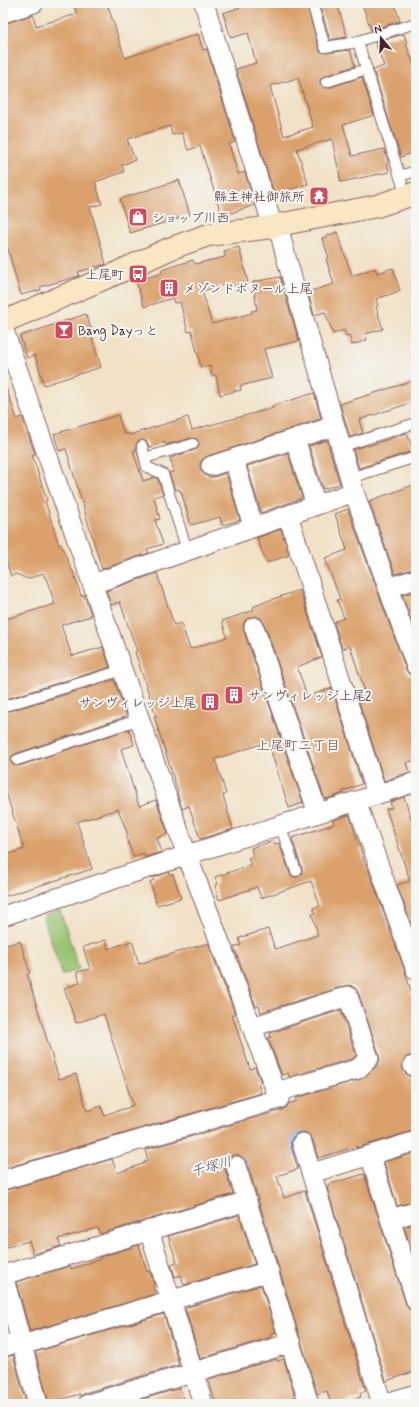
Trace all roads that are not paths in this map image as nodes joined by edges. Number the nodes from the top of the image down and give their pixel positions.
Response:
1 (34, 3) edge
2 (204, 3) edge
3 (312, 3) edge
4 (3, 13) edge
5 (416, 23) edge
6 (358, 42) junction
7 (367, 69) junction
8 (326, 82) dead end
9 (416, 171) edge
10 (408, 188) edge
11 (276, 226) junction
12 (3, 322) edge
13 (3, 328) edge
14 (416, 423) edge
15 (334, 426) junction
16 (295, 439) junction
17 (193, 444) dead end
18 (142, 446) dead end
19 (340, 447) junction
20 (416, 457) edge
21 (145, 458) junction
22 (234, 459) junction
23 (212, 466) dead end
24 (352, 485) junction
25 (316, 505) junction
26 (288, 515) junction
27 (253, 527) junction
28 (188, 550) junction
29 (416, 579) edge
30 (93, 584) junction
31 (388, 588) junction
32 (254, 627) dead end
33 (416, 666) edge
34 (123, 670) junction
35 (8, 705) dead end
36 (140, 719) junction
37 (17, 760) dead end
38 (416, 782) edge
39 (377, 794) junction
40 (356, 801) junction
41 (318, 813) junction
42 (280, 825) junction
43 (187, 854) junction
44 (296, 871) dead end
45 (3, 916) edge
46 (411, 939) edge
47 (416, 970) edge
48 (252, 1027) junction
49 (276, 1092) junction
50 (416, 1141) edge
51 (302, 1143) dead end
52 (370, 1155) junction
53 (236, 1166) dead end
54 (312, 1173) junction
55 (3, 1180) edge
56 (247, 1201) junction
57 (416, 1212) edge
58 (390, 1220) junction
59 (149, 1230) junction
60 (269, 1271) junction
61 (3, 1275) edge
62 (171, 1301) junction
63 (416, 1301) edge
64 (21, 1343) junction
65 (291, 1343) junction
66 (3, 1347) edge
67 (193, 1373) junction
68 (416, 1394) edge
69 (38, 1404) edge
70 (88, 1404) edge
71 (203, 1404) edge
72 (309, 1404) edge
73 (382, 1404) edge

1 - 4 street
2 - 11 street
3 - 6 lane
5 - 6 lane
6 - 7 lane
7 - 8 lane
7 - 10 lane
9 - 10 lane
10 - 11 street
11 - 12 street
11 - 15 street
13 - 30 street
14 - 19 lane
15 - 16 street
15 - 19 street
16 - 22 street
16 - 25 street
17 - 21 lane
18 - 21 lane
19 - 24 street
20 - 24 lane
21 - 28 lane
22 - 23 street
22 - 27 street
24 - 25 street
24 - 31 street
25 - 26 street
26 - 27 street
26 - 39 street
27 - 28 street
28 - 30 street
29 - 31 street
30 - 34 street
31 - 33 street
32 - 41 street
34 - 35 lane
34 - 36 street
36 - 37 lane
36 - 43 street
38 - 39 street
39 - 40 street
40 - 41 street
40 - 46 street
41 - 42 street
42 - 43 street
42 - 44 lane
43 - 45 street
43 - 48 street
46 - 47 street
48 - 49 street
48 - 49 street
49 - 55 street
50 - 52 street
51 - 54 street
52 - 54 street
52 - 58 street
53 - 56 street
54 - 73 street
56 - 59 street
56 - 60 street
57 - 58 street
58 - 63 street
59 - 61 street
59 - 62 street
60 - 62 street
60 - 65 street
61 - 64 street
62 - 64 street
62 - 67 street
64 - 66 street
64 - 69 street
65 - 67 street
65 - 72 street
67 - 70 street
67 - 71 street
68 - 73 street

